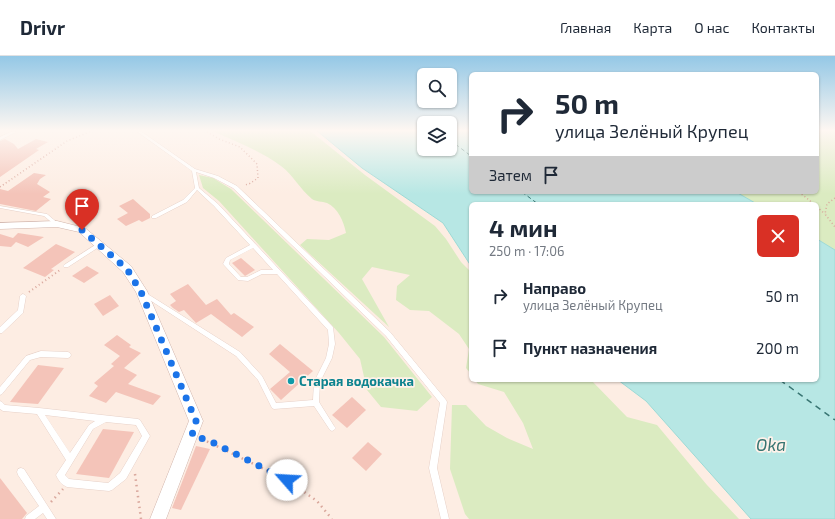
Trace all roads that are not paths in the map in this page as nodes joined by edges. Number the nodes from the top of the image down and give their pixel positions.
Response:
1 (168, 152) edge
2 (194, 170) junction
3 (197, 188) junction
4 (0, 207) edge
5 (154, 217) dead end
6 (57, 224) junction
7 (0, 226) edge
8 (100, 244) junction
9 (254, 246) junction
10 (66, 266) road end
11 (278, 272) junction
12 (141, 292) junction
13 (23, 296) road end
14 (0, 331) edge
15 (68, 355) dead end
16 (0, 392) edge
17 (316, 402) junction
18 (0, 404) edge
19 (39, 411) junction
20 (105, 419) junction
21 (332, 428) dead end
22 (69, 458) junction
23 (21, 472) dead end
24 (44, 507) junction
25 (29, 519) edge
26 (52, 519) edge
27 (158, 519) edge
28 (445, 519) edge

1 - 2 lane
2 - 3 lane
2 - 28 lane
3 - 5 lane
3 - 9 lane
4 - 6 lane
6 - 7 street
6 - 8 street
8 - 10 lane
8 - 12 street
9 - 11 lane
9 - 11 lane
11 - 17 lane
12 - 17 lane
12 - 27 street
13 - 14 lane
15 - 16 lane
17 - 21 lane
18 - 19 lane
19 - 20 lane
19 - 22 lane
20 - 22 lane
20 - 22 lane
23 - 24 lane
24 - 25 lane
24 - 26 lane

